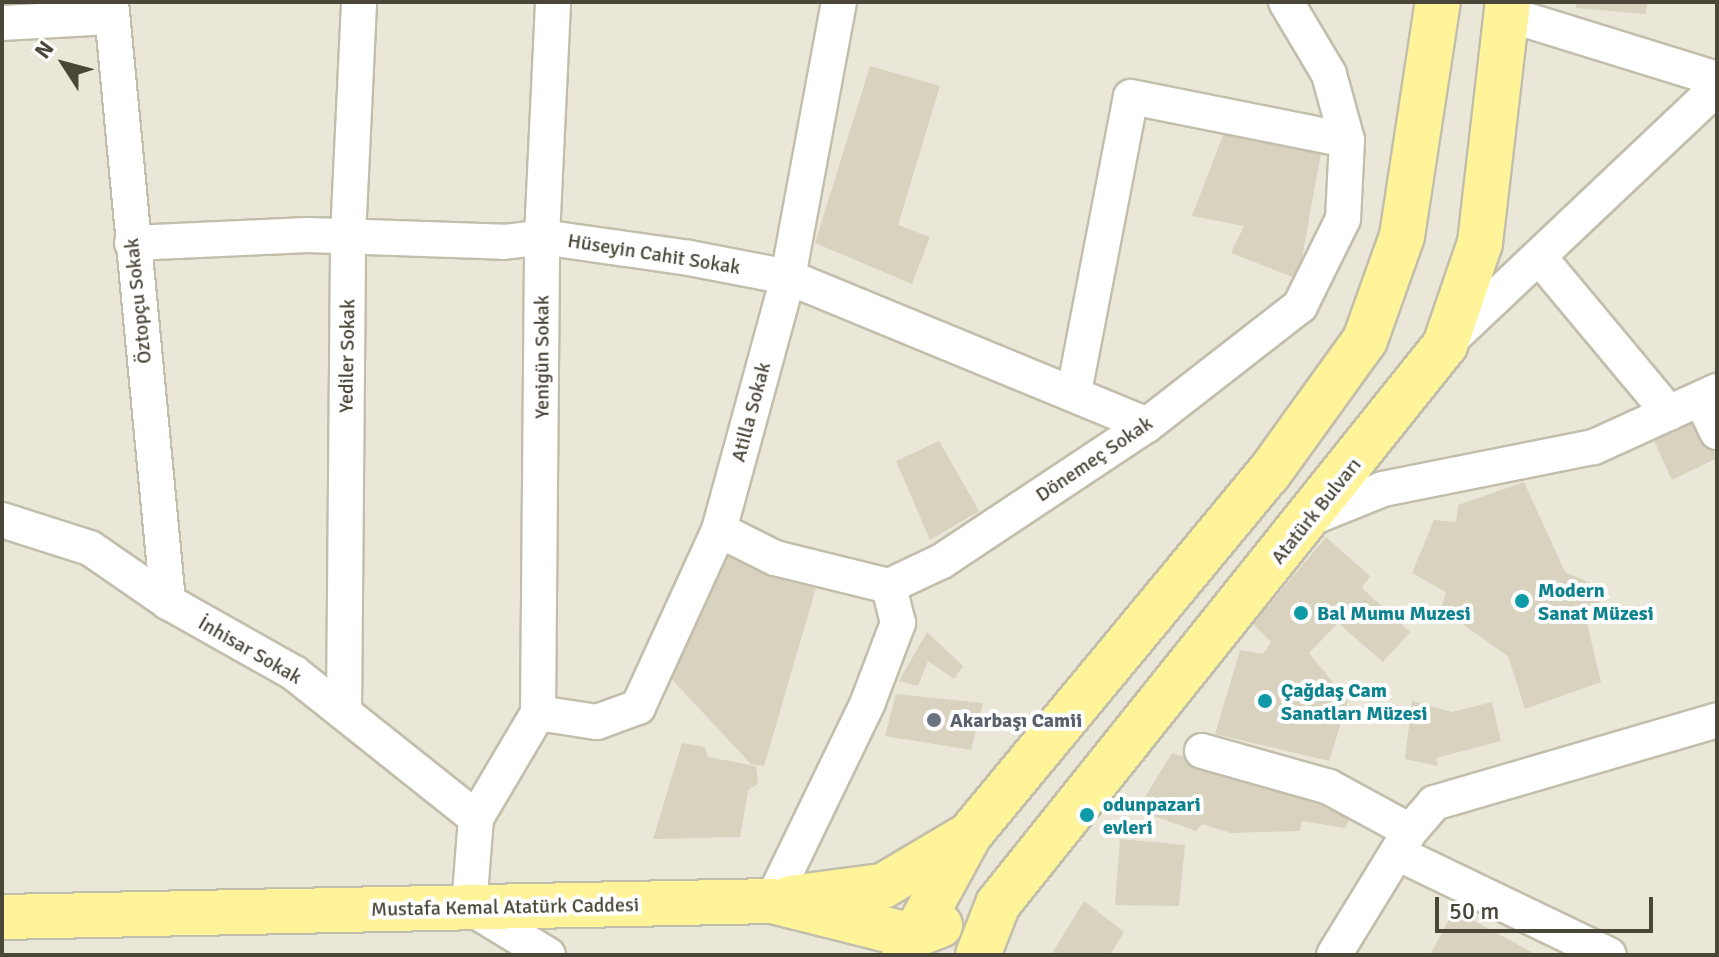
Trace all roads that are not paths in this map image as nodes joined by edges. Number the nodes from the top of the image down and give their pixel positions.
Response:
1 (359, 2) edge
2 (553, 2) edge
3 (839, 2) edge
4 (1286, 2) edge
5 (1405, 2) edge
6 (1508, 8) edge
7 (112, 9) edge
8 (1435, 21) edge
9 (2, 23) edge
10 (1717, 79) edge
11 (1717, 88) edge
12 (1347, 140) junction
13 (348, 237) junction
14 (542, 237) junction
15 (132, 243) junction
16 (1539, 257) junction
17 (788, 277) junction
18 (1445, 345) junction
19 (1074, 392) junction
20 (1709, 395) edge
21 (1669, 413) junction
22 (1147, 425) junction
23 (1717, 432) edge
24 (1309, 519) junction
25 (2, 520) edge
26 (719, 530) junction
27 (889, 586) junction
28 (168, 602) junction
29 (344, 710) junction
30 (538, 713) junction
31 (1717, 720) edge
32 (1202, 751) dead end
33 (476, 818) junction
34 (970, 834) junction
35 (1403, 842) junction
36 (772, 901) junction
37 (998, 904) junction
38 (469, 907) junction
39 (2, 917) edge
40 (536, 940) edge
41 (908, 945) edge
42 (860, 955) edge
43 (978, 955) edge
44 (1334, 955) edge
45 (1609, 955) edge

1 - 13 street, Yediler Sokak
2 - 14 street, Yenigün Sokak
3 - 17 street, Atilla Sokak
4 - 12 street, Dönemeç Sokak
5 - 8 main road
6 - 10 street
6 - 18 main road, Atatürk Bulvarı
7 - 9 street
7 - 15 street, Öztopçu Sokak
8 - 34 main road
11 - 16 street
12 - 19 street
12 - 22 street, Dönemeç Sokak
13 - 14 street, Hüseyin Cahit Sokak
13 - 15 street, Hüseyin Cahit Sokak
13 - 29 street, Yediler Sokak
14 - 17 street, Hüseyin Cahit Sokak
14 - 30 street, Yenigün Sokak
15 - 28 street, Öztopçu Sokak
16 - 18 street
16 - 21 street
17 - 19 street, Hüseyin Cahit Sokak
17 - 26 street, Atilla Sokak
18 - 24 main road, Atatürk Bulvarı
19 - 22 street, Hüseyin Cahit Sokak
20 - 21 street
20 - 23 street
21 - 24 street
22 - 27 street, Dönemeç Sokak
24 - 37 main road, Atatürk Bulvarı
25 - 28 street, İnhisar Sokak
26 - 27 street
26 - 30 street, Atilla Sokak
27 - 36 street
28 - 29 street, İnhisar Sokak
29 - 33 street, İnhisar Sokak
30 - 33 street
31 - 35 street
32 - 35 street
33 - 38 street
34 - 36 main road
34 - 41 main road
35 - 44 street
35 - 45 street
36 - 40 main road, Mustafa Kemal Atatürk Caddesi
36 - 41 main road, Mustafa Kemal Atatürk Caddesi
36 - 42 main road
37 - 41 main road
37 - 43 main road, Atatürk Bulvarı
38 - 39 main road, Mustafa Kemal Atatürk Caddesi
38 - 40 main road, Mustafa Kemal Atatürk Caddesi

